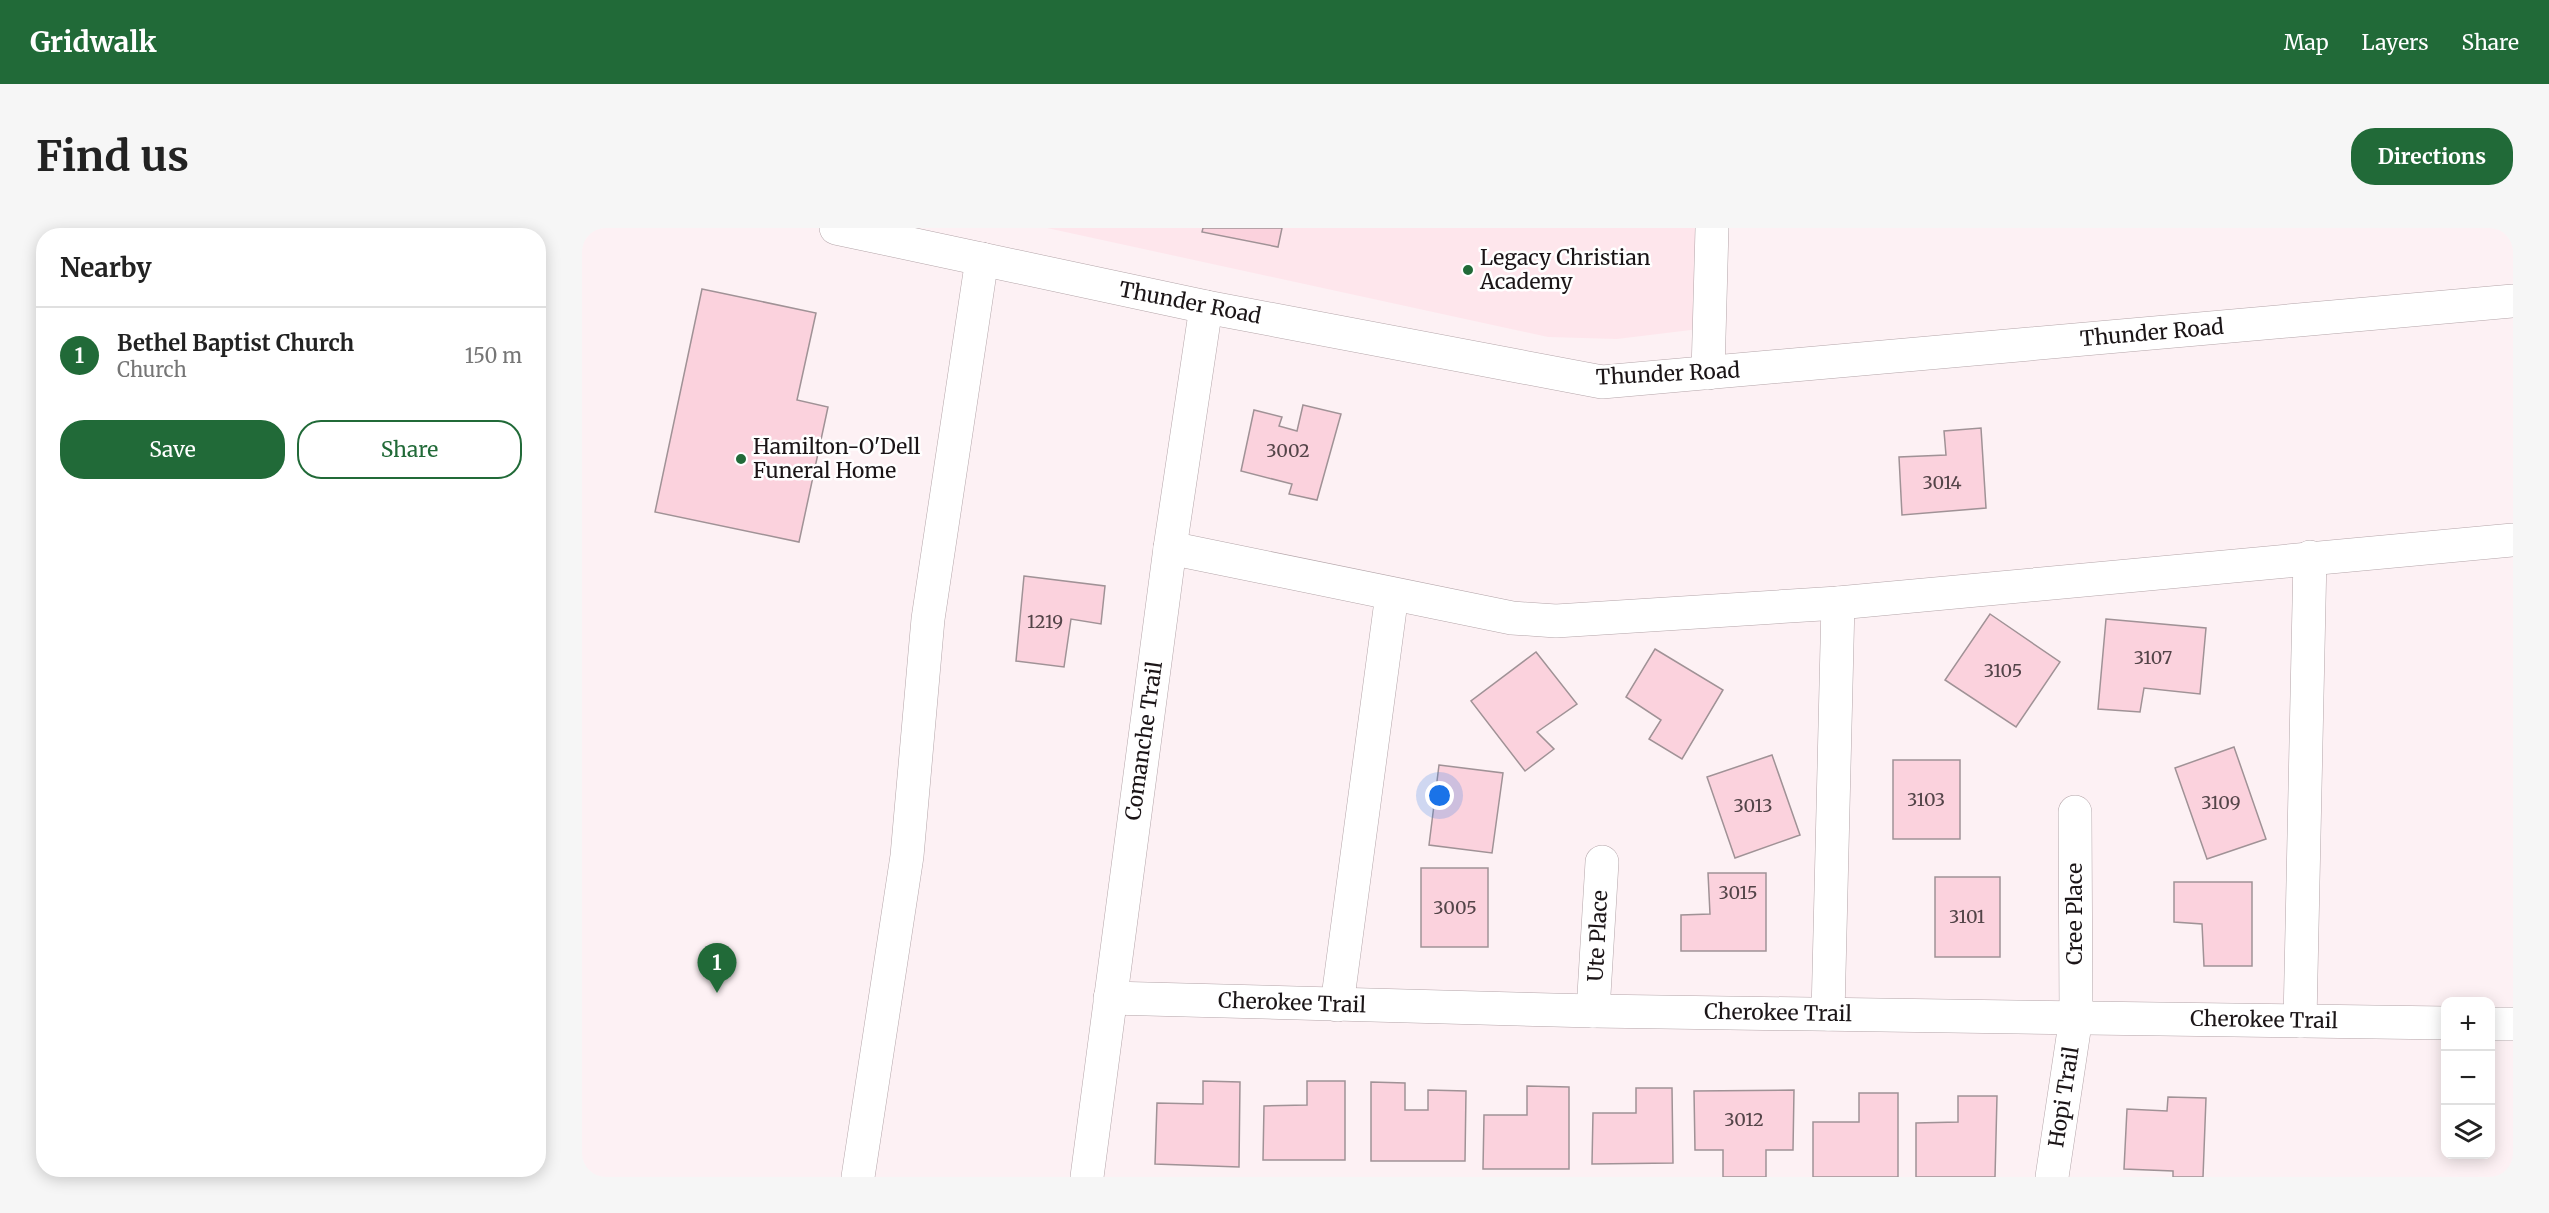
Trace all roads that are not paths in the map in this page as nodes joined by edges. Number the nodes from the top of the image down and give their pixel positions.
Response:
1 (836, 228) edge
2 (1712, 228) edge
3 (982, 259) junction
4 (2513, 301) edge
5 (1206, 307) junction
6 (1708, 373) junction
7 (2513, 540) edge
8 (1170, 548) junction
9 (2310, 557) junction
10 (1392, 594) junction
11 (1838, 603) junction
12 (2075, 812) dead end
13 (1602, 862) dead end
14 (1110, 998) junction
15 (1337, 1005) junction
16 (1593, 1011) junction
17 (1828, 1014) junction
18 (2076, 1017) junction
19 (2300, 1021) junction
20 (2441, 1023) edge
21 (2495, 1024) edge
22 (2513, 1024) edge
23 (858, 1177) edge
24 (1087, 1177) edge
25 (2052, 1177) edge

1 - 3 street, Thunder Road
2 - 6 street
3 - 5 street, Thunder Road
3 - 23 street
4 - 6 street, Thunder Road
5 - 6 street, Thunder Road
5 - 8 street, Comanche Trail
7 - 9 street
8 - 10 street
8 - 14 street, Comanche Trail
9 - 11 street
9 - 19 street
10 - 11 street
10 - 15 street
11 - 17 street
12 - 18 street, Cree Place
13 - 16 street, Ute Place
14 - 15 street, Cherokee Trail
14 - 24 street, Comanche Trail
15 - 16 street, Cherokee Trail
16 - 17 street, Cherokee Trail
17 - 18 street, Cherokee Trail
18 - 19 street, Cherokee Trail
18 - 25 street, Hopi Trail
19 - 20 street, Cherokee Trail
21 - 22 street

